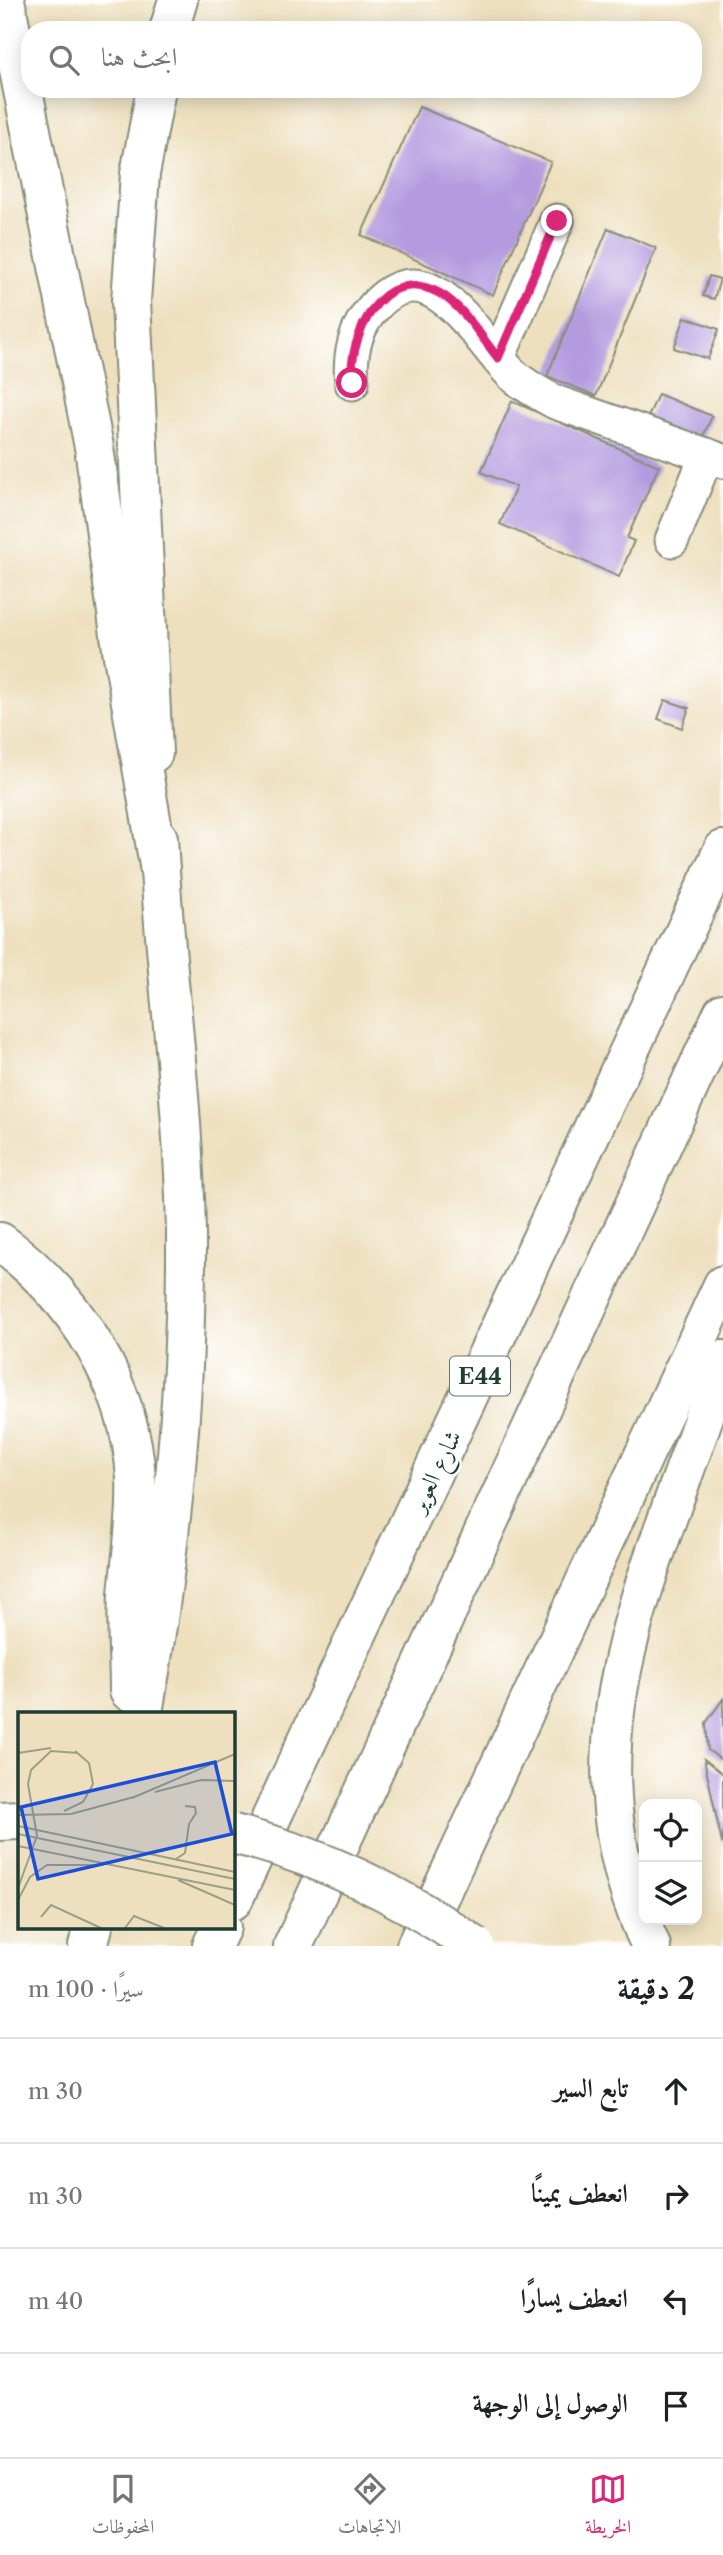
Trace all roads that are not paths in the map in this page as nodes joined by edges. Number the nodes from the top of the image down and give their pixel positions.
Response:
1 (5, 0) edge
2 (178, 0) edge
3 (172, 21) edge
4 (21, 80) edge
5 (25, 98) edge
6 (154, 98) edge
7 (557, 221) dead end
8 (498, 358) junction
9 (352, 383) dead end
10 (715, 458) edge
11 (672, 540) dead end
12 (723, 850) edge
13 (160, 871) junction
14 (723, 1013) edge
15 (0, 1241) edge
16 (723, 1285) edge
17 (723, 1360) edge
18 (130, 1712) edge
19 (143, 1712) edge
20 (18, 1820) edge
21 (0, 1821) edge
22 (234, 1834) edge
23 (234, 1898) edge
24 (93, 1928) edge
25 (221, 1928) edge
26 (88, 1946) edge
27 (212, 1946) edge
28 (293, 1946) edge
29 (416, 1946) edge
30 (475, 1946) edge
31 (651, 1946) edge

1 - 4 main road
2 - 3 main road
5 - 13 main road
6 - 13 main road
7 - 8 lane
8 - 9 lane
8 - 10 lane
10 - 11 lane
12 - 23 main road, شارع العوير / E44
13 - 19 main road
14 - 28 main road, E44
15 - 18 main road
16 - 29 main road
17 - 31 main road
20 - 21 main road
22 - 30 main road, bridge
24 - 26 main road
25 - 27 main road

